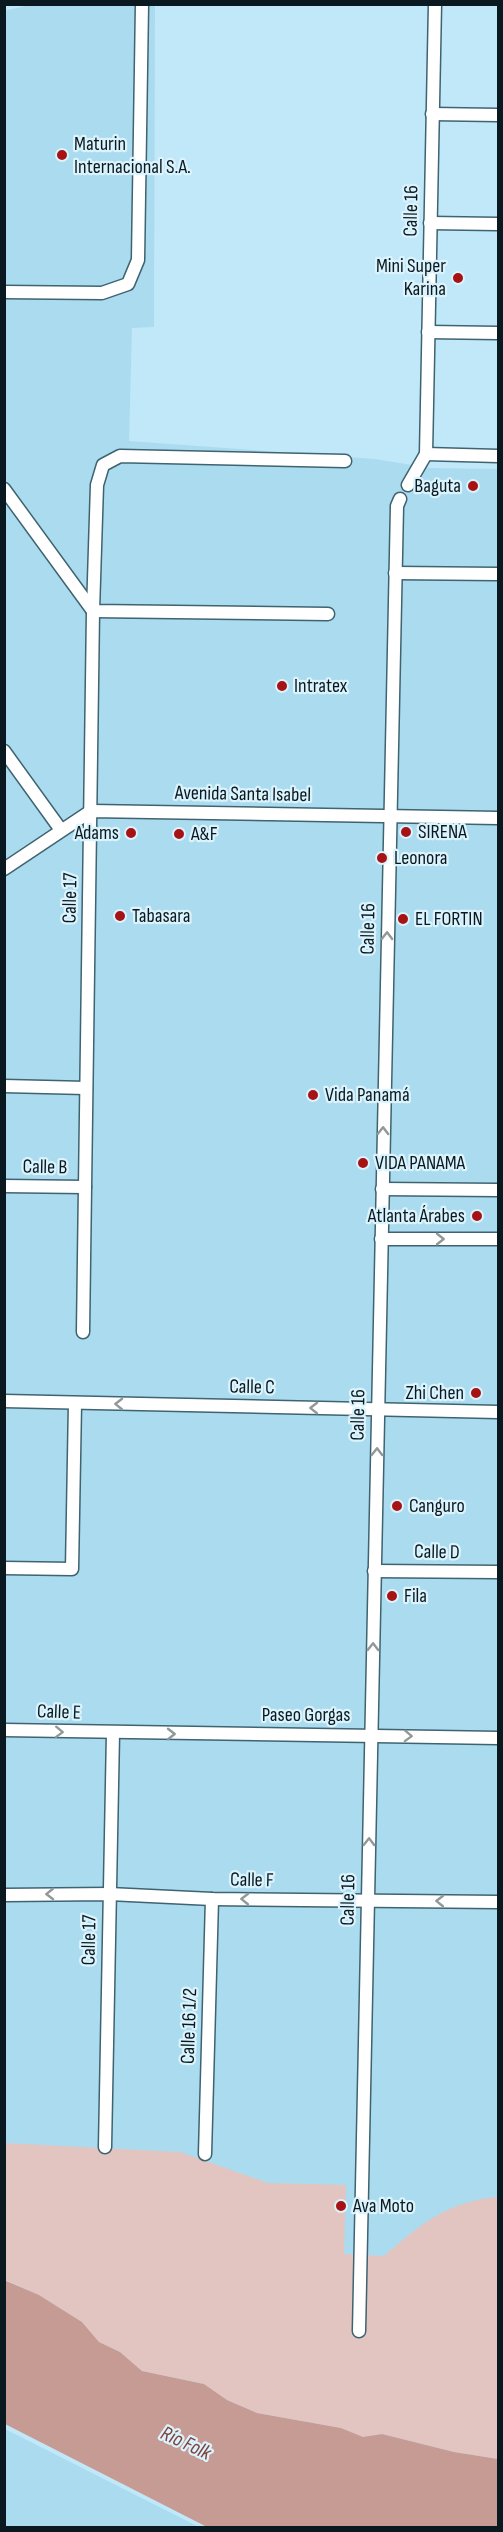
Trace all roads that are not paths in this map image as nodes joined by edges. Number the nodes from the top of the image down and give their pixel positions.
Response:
1 (142, 4) edge
2 (435, 4) edge
3 (432, 114) junction
4 (498, 115) edge
5 (430, 223) junction
6 (498, 224) edge
7 (4, 292) edge
8 (428, 332) junction
9 (498, 333) edge
10 (426, 454) junction
11 (498, 456) edge
12 (345, 461) dead end
13 (408, 485) dead end
14 (4, 489) edge
15 (400, 499) dead end
16 (395, 573) junction
17 (498, 574) edge
18 (93, 611) junction
19 (328, 614) dead end
20 (4, 751) edge
21 (91, 811) junction
22 (390, 816) junction
23 (498, 818) edge
24 (62, 830) junction
25 (4, 869) edge
26 (4, 1086) edge
27 (86, 1088) junction
28 (4, 1186) edge
29 (85, 1187) junction
30 (382, 1189) junction
31 (498, 1190) edge
32 (381, 1239) junction
33 (498, 1239) edge
34 (82, 1332) dead end
35 (4, 1401) edge
36 (75, 1403) junction
37 (378, 1409) junction
38 (498, 1412) edge
39 (4, 1568) edge
40 (374, 1571) junction
41 (498, 1572) edge
42 (4, 1730) edge
43 (113, 1733) junction
44 (371, 1735) junction
45 (498, 1738) edge
46 (109, 1893) junction
47 (4, 1895) edge
48 (212, 1899) junction
49 (368, 1901) junction
50 (498, 1902) edge
51 (105, 2147) dead end
52 (205, 2154) dead end
53 (359, 2331) dead end

1 - 7 street
2 - 3 street, Calle 16
3 - 4 street
3 - 5 street, Calle 16
5 - 6 street
5 - 8 street, Calle 16
8 - 9 street
8 - 10 street, Calle 16
10 - 11 street
10 - 13 street, Calle 16
12 - 18 street, Calle 17
14 - 18 street
15 - 16 street, Calle 16
16 - 17 street
16 - 22 street, Calle 16
18 - 19 street
18 - 21 street, Calle 17
20 - 24 street
21 - 22 street, Avenida Santa Isabel
21 - 24 street
21 - 27 street, Calle 17
22 - 23 street, Avenida Santa Isabel
30 -> 22 street, Calle 16
24 - 25 street
26 - 27 street
27 - 29 street, Calle 17
28 - 29 street, Calle B
29 - 34 street, Calle 17
30 - 31 street
30 - 32 street, Calle 16
32 -> 33 street
32 - 37 street, Calle 16
35 - 36 street, Calle C
37 -> 36 street, Calle C
36 - 39 street
37 - 38 street, Calle C
40 -> 37 street, Calle 16
40 - 41 street, Calle D
44 -> 40 street, Calle 16
42 -> 43 street, Calle E
43 -> 44 street, Paseo Gorgas
43 - 46 street, Calle 17
44 -> 45 street, Paseo Gorgas
49 -> 44 street, Calle 16
46 -> 47 street, Calle F
46 - 48 street, Calle F
46 - 51 street, Calle 17
49 -> 48 street, Calle F
48 - 52 street, Calle 16 1/2
50 -> 49 street, Calle F
49 - 53 street, Calle 16

